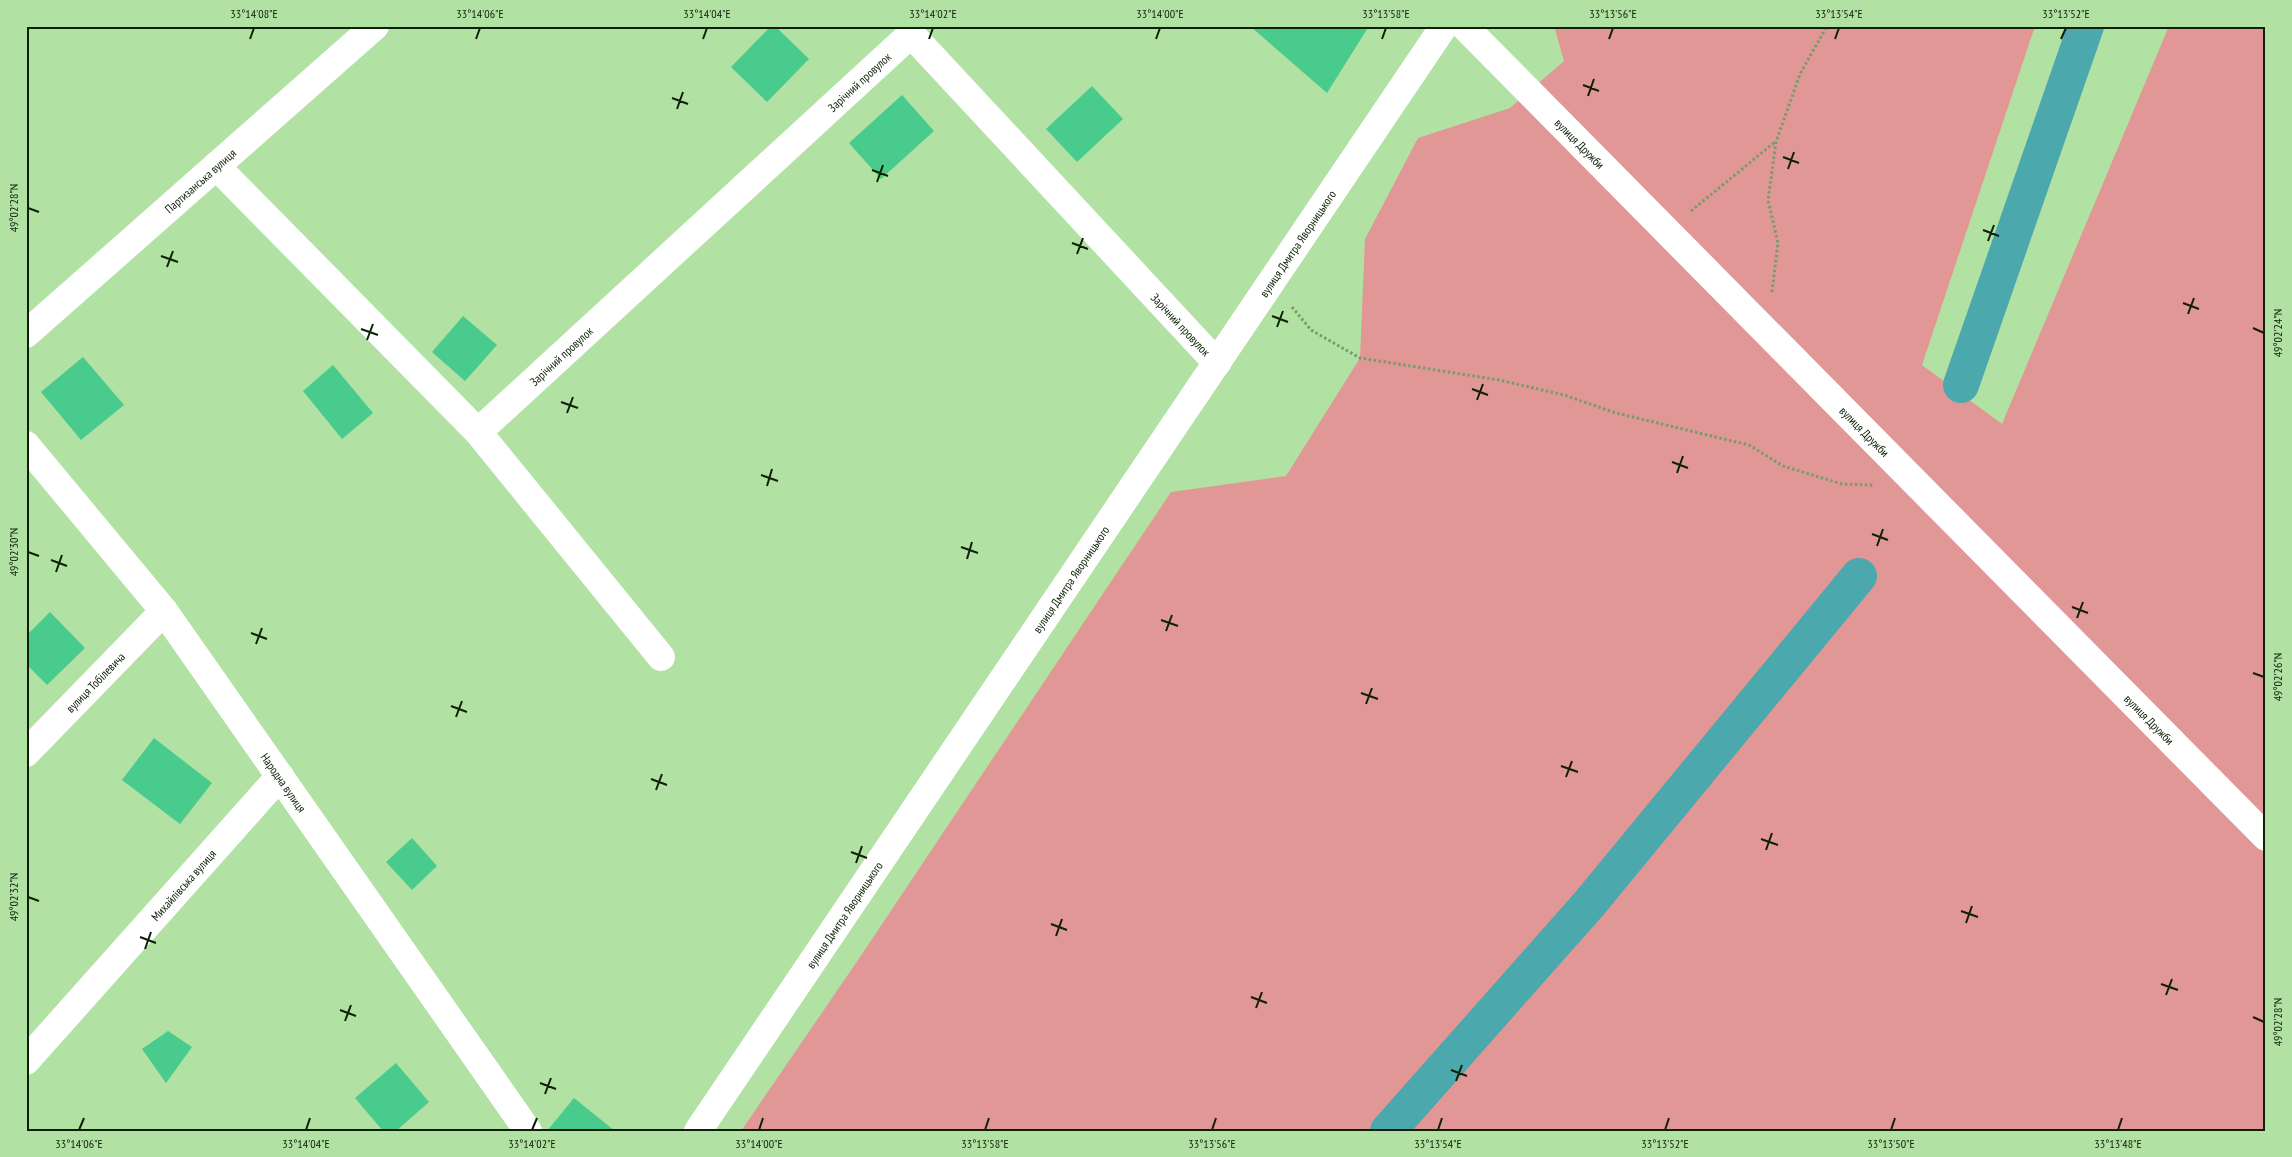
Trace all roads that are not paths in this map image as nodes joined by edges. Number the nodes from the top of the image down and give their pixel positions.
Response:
1 (375, 26) edge
2 (1444, 26) edge
3 (1464, 26) edge
4 (216, 166) junction
5 (26, 334) edge
6 (1217, 363) junction
7 (478, 432) junction
8 (26, 445) edge
9 (164, 611) junction
10 (661, 657) dead end
11 (26, 753) edge
12 (280, 776) junction
13 (2266, 838) edge
14 (26, 1061) edge
15 (528, 1131) edge
16 (698, 1131) edge

1 - 4 street, Партизанська вулиця
2 - 6 street, вулиця Дмитра Яворницького
3 - 13 street, вулиця Дружби
4 - 5 street, Партизанська вулиця
4 - 7 street
6 - 7 street, Зарічний провулок
6 - 16 street, вулиця Дмитра Яворницького
7 - 10 street
8 - 9 street, Народна вулиця
9 - 11 street, вулиця Тобілевича
9 - 12 street, Народна вулиця
12 - 14 street, Михайлівська вулиця
12 - 15 street, Народна вулиця

